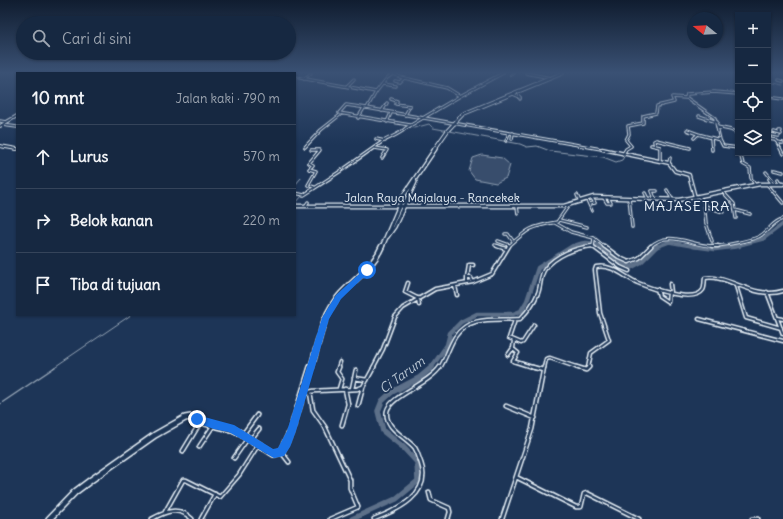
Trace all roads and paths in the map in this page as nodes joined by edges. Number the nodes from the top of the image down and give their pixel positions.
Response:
1 (372, 97) edge
2 (458, 97) edge
3 (504, 97) edge
4 (673, 97) edge
5 (682, 97) edge
6 (771, 97) edge
7 (687, 98) joint
8 (392, 99) dead end
9 (783, 99) edge
10 (387, 103) dead end
11 (366, 108) junction
12 (382, 111) junction
13 (386, 112) junction
14 (391, 113) junction
15 (340, 115) junction
16 (384, 115) dead end
17 (405, 115) junction
18 (699, 116) dead end
19 (16, 117) edge
20 (358, 118) junction
21 (424, 118) junction
22 (0, 121) edge
23 (6, 122) junction
24 (387, 122) junction
25 (716, 122) junction
26 (453, 123) junction
27 (1, 125) edge
28 (411, 125) junction
29 (16, 127) edge
30 (716, 127) junction
31 (687, 130) dead end
32 (781, 131) dead end
33 (509, 132) junction
34 (735, 132) edge
35 (773, 132) joint
36 (513, 134) junction
37 (532, 134) dead end
38 (698, 134) junction
39 (782, 134) edge
40 (779, 136) dead end
41 (532, 137) junction
42 (694, 138) dead end
43 (711, 138) junction
44 (376, 139) dead end
45 (771, 139) edge
46 (512, 140) dead end
47 (720, 140) junction
48 (384, 141) junction
49 (506, 142) dead end
50 (777, 142) junction
51 (783, 143) edge
52 (651, 145) dead end
53 (0, 146) edge
54 (655, 146) junction
55 (305, 147) dead end
56 (377, 148) junction
57 (690, 148) dead end
58 (735, 148) edge
59 (16, 149) edge
60 (311, 150) dead end
61 (712, 150) dead end
62 (625, 154) junction
63 (783, 154) edge
64 (741, 156) edge
65 (382, 158) dead end
66 (670, 158) dead end
67 (660, 161) junction
68 (669, 163) junction
69 (774, 170) dead end
70 (766, 172) dead end
71 (783, 172) edge
72 (769, 179) dead end
73 (778, 179) dead end
74 (767, 183) junction
75 (774, 183) junction
76 (755, 184) junction
77 (781, 184) edge
78 (315, 187) junction
79 (667, 190) dead end
80 (657, 191) dead end
81 (722, 191) junction
82 (296, 193) edge
83 (645, 193) dead end
84 (577, 195) dead end
85 (604, 197) junction
86 (608, 197) junction
87 (696, 197) junction
88 (699, 197) junction
89 (592, 198) junction
90 (629, 198) junction
91 (648, 199) junction
92 (423, 200) dead end
93 (588, 200) junction
94 (656, 200) junction
95 (673, 200) junction
96 (308, 202) dead end
97 (580, 202) junction
98 (783, 203) edge
99 (589, 204) junction
100 (306, 205) junction
101 (296, 206) edge
102 (401, 206) junction
103 (421, 206) junction
104 (517, 206) junction
105 (569, 206) junction
106 (705, 206) junction
107 (735, 210) junction
108 (592, 211) dead end
109 (723, 212) dead end
110 (518, 214) dead end
111 (750, 214) dead end
112 (736, 218) dead end
113 (783, 219) edge
114 (559, 220) junction
115 (554, 223) junction
116 (587, 227) dead end
117 (632, 227) dead end
118 (505, 234) dead end
119 (594, 238) junction
120 (498, 241) dead end
121 (712, 241) dead end
122 (513, 242) junction
123 (495, 245) dead end
124 (509, 245) junction
125 (592, 246) junction
126 (506, 249) junction
127 (473, 265) dead end
128 (629, 271) dead end
129 (468, 278) junction
130 (473, 282) junction
131 (408, 283) dead end
132 (467, 283) junction
133 (670, 284) dead end
134 (736, 285) junction
135 (455, 286) junction
136 (657, 289) junction
137 (783, 291) edge
138 (670, 292) junction
139 (767, 292) junction
140 (457, 294) dead end
141 (418, 298) junction
142 (419, 305) dead end
143 (778, 318) junction
144 (699, 319) dead end
145 (783, 319) edge
146 (515, 320) junction
147 (534, 325) dead end
148 (781, 328) junction
149 (783, 334) edge
150 (514, 340) junction
151 (783, 341) edge
152 (513, 348) junction
153 (508, 355) dead end
154 (340, 362) dead end
155 (356, 370) dead end
156 (543, 370) junction
157 (354, 378) junction
158 (367, 380) junction
159 (363, 387) junction
160 (339, 389) junction
161 (345, 389) junction
162 (352, 389) junction
163 (310, 392) junction
164 (304, 393) junction
165 (358, 406) dead end
166 (506, 406) dead end
167 (257, 414) dead end
168 (535, 418) junction
169 (201, 421) junction
170 (214, 425) junction
171 (342, 425) dead end
172 (259, 429) dead end
173 (247, 437) junction
174 (259, 444) junction
175 (199, 447) dead end
176 (183, 451) dead end
177 (281, 452) junction
178 (234, 458) dead end
179 (289, 462) dead end
180 (516, 477) junction
181 (429, 492) dead end
182 (215, 494) junction
183 (165, 512) junction
184 (49, 519) edge
185 (152, 519) edge
186 (192, 519) edge
187 (200, 519) edge
188 (330, 519) edge
189 (374, 519) edge
190 (448, 519) edge
191 (502, 519) edge
192 (639, 519) edge
193 (752, 519) edge
194 (758, 519) edge

1 - 11 street
2 - 21 street
3 - 26 main road
4 - 62 street
5 - 7 street
6 - 9 street
7 - 25 street
8 - 17 street
10 - 12 street
11 - 12 street
11 - 15 street
11 - 20 street
12 - 13 street
13 - 14 street
13 - 16 street
14 - 17 street
14 - 24 street
15 - 20 street
15 - 55 street
17 - 21 street
18 - 25 street
19 - 23 main road
20 - 24 street
21 - 26 street
21 - 28 street
22 - 23 street
23 - 27 main road
24 - 28 street
25 - 30 street
26 - 33 street
26 - 102 main road
27 - 29 street
28 - 48 street
30 - 34 street
30 - 47 street
31 - 38 street
32 - 39 street
33 - 36 street
33 - 49 street
35 - 39 street
35 - 40 street
36 - 41 street
36 - 46 street
37 - 41 street
38 - 42 street
38 - 43 street
41 - 62 street
43 - 47 street
43 - 61 street
44 - 48 street
45 - 50 street
47 - 58 street
48 - 56 street
50 - 51 street
50 - 63 street
52 - 54 street
53 - 59 main road
54 - 57 street
54 - 67 street
56 - 65 street
56 - 78 street
60 - 78 street
62 - 67 street
64 - 76 street
66 - 68 street
67 - 68 street
68 - 87 street
69 - 71 street
70 - 75 street
72 - 75 street
73 - 77 street
74 - 75 main road
74 - 76 main road
74 - 98 street
75 - 77 main road
76 - 81 main road
78 - 82 street
79 - 95 street
80 - 94 street
81 - 88 main road
81 - 107 street
83 - 91 street
84 - 97 street
85 - 86 main road
85 - 86 street
85 - 89 main road
86 - 90 main road
87 - 88 main road
87 - 95 main road
88 - 106 street
89 - 93 main road, Jalan Raya Majalaya - Rancekek
89 - 99 street
90 - 91 main road
90 - 117 street
91 - 94 main road
92 - 103 street
93 - 97 main road, Jalan Raya Majalaya - Rancekek
93 - 99 street
94 - 95 main road
96 - 100 street
97 - 105 main road, Jalan Raya Majalaya - Rancekek
99 - 108 street
100 - 101 main road, Jalan Raya Majalaya - Rancekek
100 - 102 main road, Jalan Raya Majalaya - Rancekek
102 - 103 main road, Jalan Raya Majalaya - Rancekek
102 - 164 main road
103 - 104 main road, Jalan Raya Majalaya - Rancekek
104 - 105 main road, Jalan Raya Majalaya - Rancekek
104 - 110 street
105 - 114 street
106 - 109 street
106 - 121 street
107 - 111 street
107 - 112 street
113 - 119 street
114 - 115 street
114 - 116 street
115 - 119 street
115 - 122 street
118 - 122 street
119 - 125 street
120 - 124 street
122 - 124 street
123 - 126 street
124 - 126 street
125 - 128 street
125 - 146 street
126 - 130 street
127 - 129 street
129 - 130 street
129 - 132 street
130 - 132 street
131 - 141 street
132 - 135 street
133 - 138 street
134 - 138 street
134 - 139 street
134 - 148 street
135 - 140 street
135 - 141 street
136 - 138 street
136 - 138 street
136 - 156 street
137 - 139 street
139 - 143 street
141 - 142 street
141 - 158 street
143 - 145 street
143 - 148 street
144 - 151 street
146 - 150 street
146 - 189 street
147 - 150 street
148 - 149 street
150 - 152 street
152 - 153 street
152 - 156 street
154 - 160 street
155 - 157 street
156 - 168 street
157 - 158 street
157 - 162 street
158 - 159 street
159 - 162 street
159 - 165 street
160 - 161 street
160 - 163 street
161 - 162 street
161 - 171 street
163 - 164 street
163 - 188 street
164 - 177 main road
166 - 168 street
167 - 173 street
168 - 180 street
169 - 170 main road
169 - 176 street
169 - 184 main road
170 - 173 main road
170 - 175 street
172 - 173 street
173 - 174 main road
173 - 178 street
174 - 177 main road
174 - 182 street
177 - 179 street
180 - 191 street
180 - 192 street
181 - 190 street
182 - 183 street
182 - 187 street
183 - 185 street
183 - 186 street
193 - 194 street

